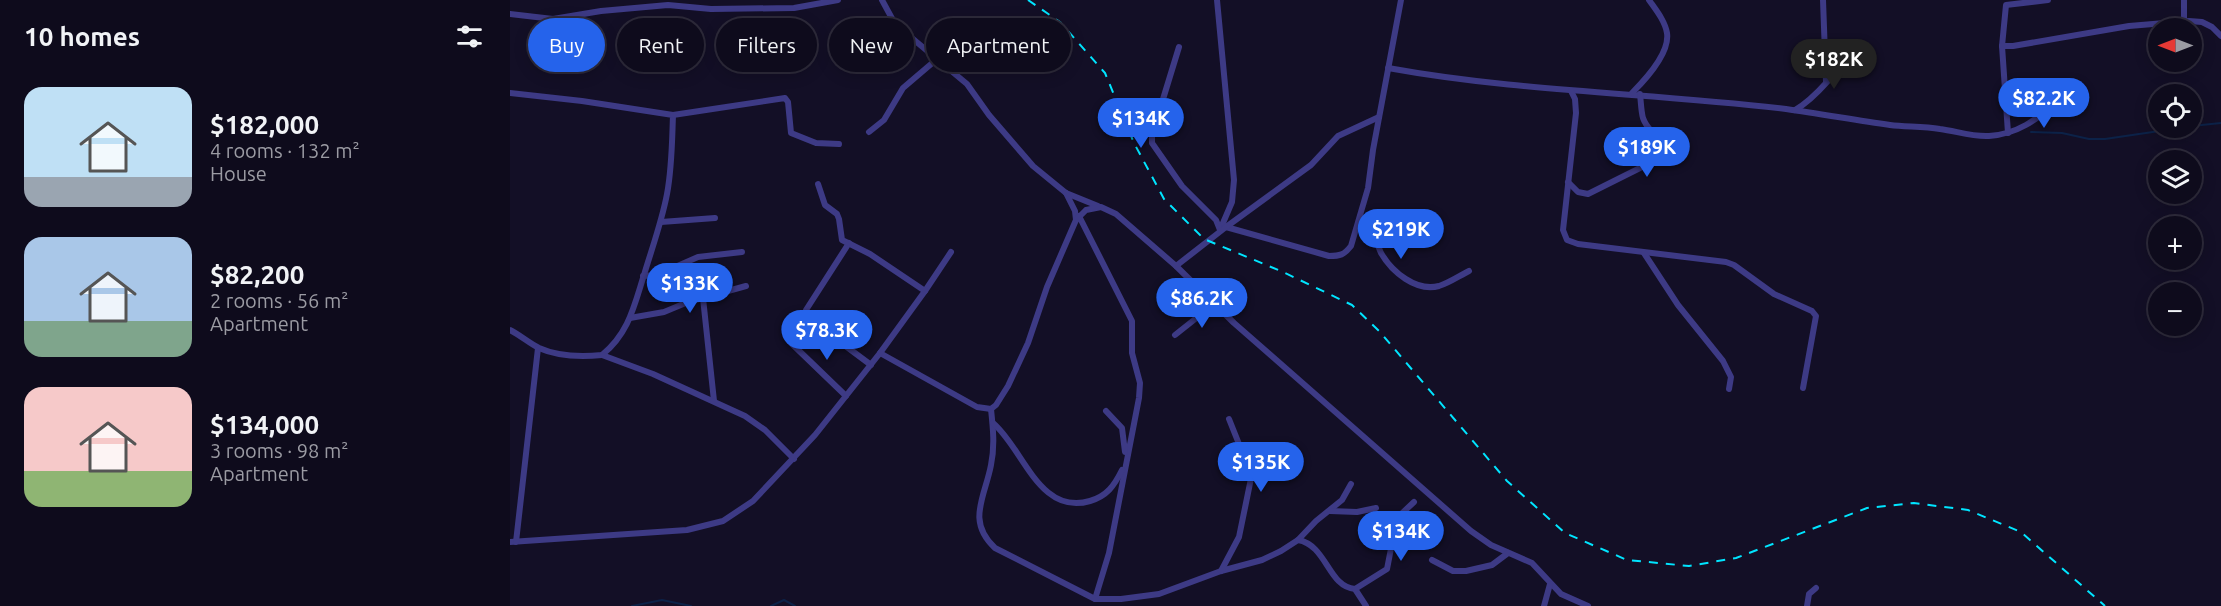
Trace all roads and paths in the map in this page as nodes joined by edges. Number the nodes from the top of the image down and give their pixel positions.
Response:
1 (838, 0) edge
2 (882, 0) edge
3 (1217, 0) edge
4 (1401, 0) edge
5 (1649, 0) edge
6 (1823, 0) edge
7 (2048, 0) edge
8 (2184, 0) edge
9 (510, 14) edge
10 (2184, 18) edge
11 (2202, 22) edge
12 (2148, 24) edge
13 (2221, 36) edge
14 (2002, 46) junction
15 (1179, 47) dead end
16 (1853, 48) dead end
17 (926, 50) edge
18 (926, 68) edge
19 (1389, 68) junction
20 (953, 72) edge
21 (1826, 82) junction
22 (1571, 92) junction
23 (510, 93) edge
24 (1632, 93) junction
25 (1640, 94) junction
26 (2064, 97) dead end
27 (1794, 110) junction
28 (673, 115) junction
29 (1379, 117) junction
30 (869, 132) dead end
31 (2008, 133) junction
32 (839, 144) dead end
33 (1569, 182) junction
34 (818, 184) dead end
35 (1066, 193) junction
36 (1101, 207) junction
37 (715, 218) dead end
38 (1077, 218) junction
39 (1360, 218) junction
40 (661, 222) junction
41 (1222, 229) junction
42 (849, 243) junction
43 (742, 252) dead end
44 (951, 252) dead end
45 (1644, 253) junction
46 (1176, 266) junction
47 (1469, 272) dead end
48 (643, 276) junction
49 (746, 286) dead end
50 (925, 291) junction
51 (703, 298) junction
52 (1214, 303) junction
53 (630, 318) junction
54 (510, 330) edge
55 (1175, 335) dead end
56 (791, 343) dead end
57 (538, 348) junction
58 (880, 353) junction
59 (602, 356) junction
60 (871, 365) junction
61 (1803, 388) dead end
62 (1729, 389) dead end
63 (846, 396) junction
64 (714, 401) junction
65 (991, 409) junction
66 (1106, 411) dead end
67 (1229, 419) dead end
68 (993, 423) junction
69 (794, 459) junction
70 (1351, 484) dead end
71 (1414, 502) dead end
72 (1376, 508) dead end
73 (1329, 511) junction
74 (1298, 540) junction
75 (513, 542) edge
76 (1508, 553) junction
77 (1432, 560) dead end
78 (1221, 571) junction
79 (1550, 584) junction
80 (1816, 588) dead end
81 (1355, 589) junction
82 (1095, 599) junction
83 (1366, 606) edge
84 (1544, 606) edge
85 (1588, 606) edge
86 (1806, 606) edge

1 - 9 street
2 - 17 street
3 - 41 street
4 - 19 street
5 - 24 street
6 - 21 street
7 - 14 street
8 - 10 street
11 - 13 street
12 - 14 street
14 - 31 street
15 - 41 street
16 - 21 street
18 - 30 street
19 - 22 street
19 - 29 street
20 - 35 street
21 - 27 street
22 - 24 street
22 - 33 street
23 - 28 street
24 - 25 street
25 - 27 street
25 - 33 street
26 - 31 street
27 - 31 street
28 - 32 street
28 - 40 street
29 - 39 street
29 - 41 street
33 - 45 street
34 - 42 street
35 - 36 street
35 - 38 street
36 - 38 street
36 - 46 street
37 - 40 street
38 - 65 street
38 - 82 street
39 - 41 street
39 - 47 street
40 - 48 street
41 - 46 street
42 - 50 street
42 - 60 street
43 - 48 street
44 - 50 street
45 - 61 street
45 - 62 street
46 - 52 street
48 - 53 street
49 - 51 street
50 - 58 street
51 - 53 street
51 - 64 street
52 - 55 street
52 - 76 street
53 - 59 street
54 - 57 street
56 - 63 street
57 - 59 street
57 - 75 street
58 - 60 street
58 - 65 street
59 - 64 street
60 - 63 street
63 - 69 street
64 - 69 street
65 - 68 street
66 - 68 street
67 - 78 street
68 - 82 street
69 - 75 street
70 - 73 street
71 - 81 street
72 - 73 street
73 - 74 street
74 - 78 street
74 - 81 street
76 - 77 street
76 - 79 street
78 - 82 street
79 - 84 street
79 - 85 street
80 - 86 street
81 - 83 street

